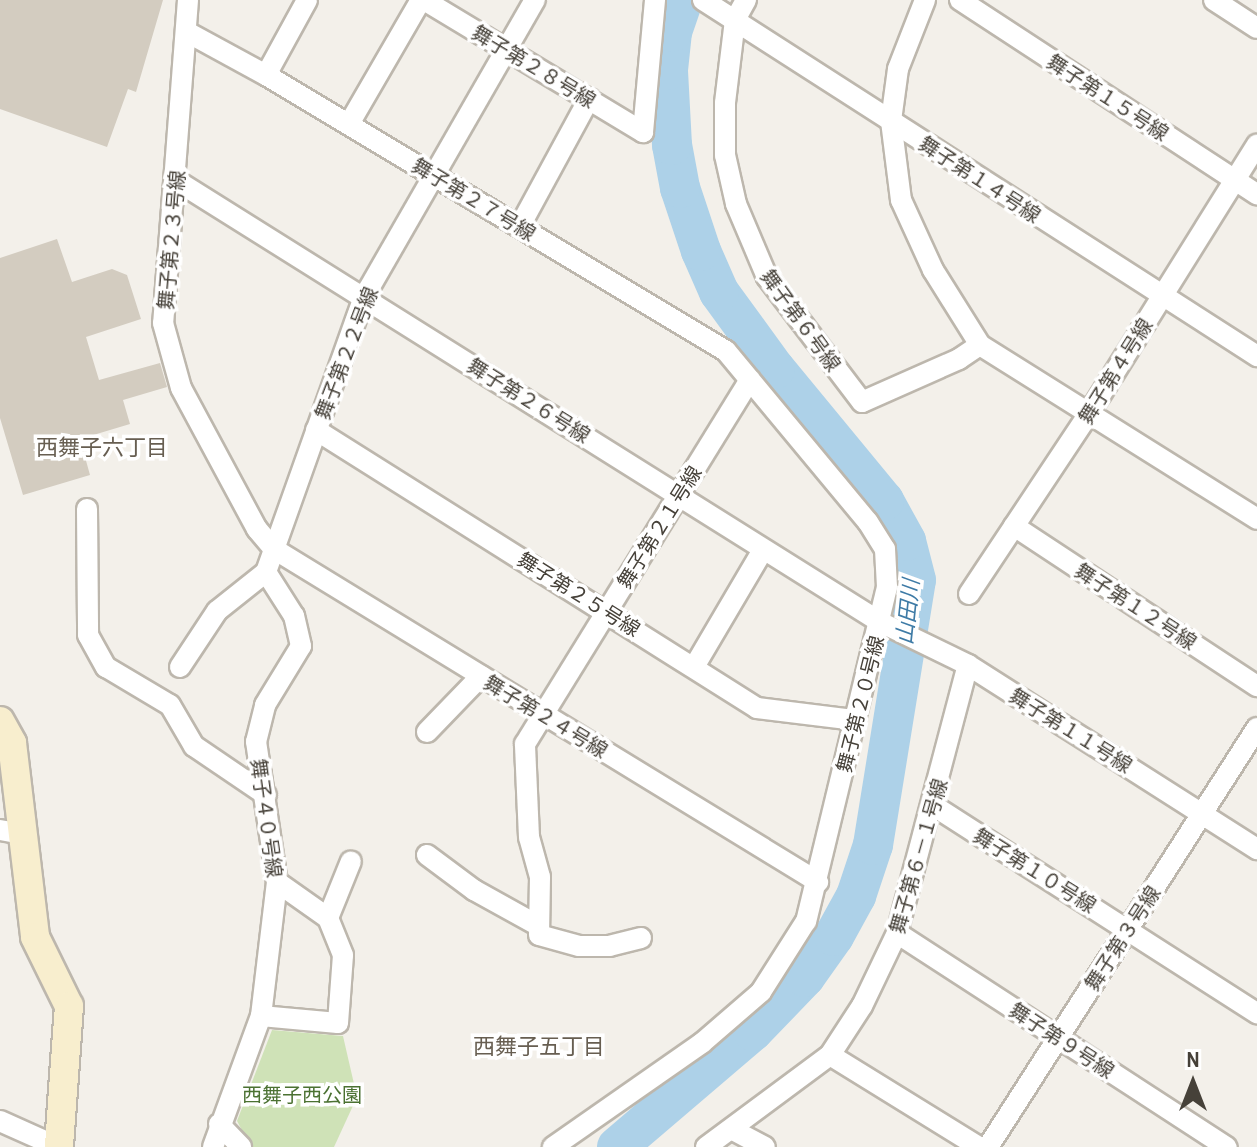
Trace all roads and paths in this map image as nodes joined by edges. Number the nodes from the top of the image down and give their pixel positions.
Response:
1 (188, 0) edge
2 (307, 0) edge
3 (423, 0) edge
4 (535, 0) edge
5 (655, 0) edge
6 (703, 0) edge
7 (746, 0) edge
8 (925, 0) edge
9 (960, 0) edge
10 (1214, 0) edge
11 (735, 20) junction
12 (1257, 28) edge
13 (187, 32) junction
14 (504, 48) junction
15 (266, 75) junction
16 (589, 99) junction
17 (891, 121) junction
18 (349, 124) junction
19 (1257, 145) edge
20 (434, 174) junction
21 (1235, 179) junction
22 (177, 181) junction
23 (1257, 194) edge
24 (520, 226) junction
25 (364, 297) junction
26 (1162, 297) junction
27 (980, 345) junction
28 (1257, 356) edge
29 (750, 380) junction
30 (1088, 415) junction
31 (316, 430) junction
32 (680, 495) junction
33 (87, 509) dead end
34 (1257, 519) edge
35 (1014, 526) junction
36 (274, 549) junction
37 (763, 550) junction
38 (266, 572) junction
39 (969, 594) dead end
40 (606, 611) junction
41 (880, 622) junction
42 (968, 665) junction
43 (180, 667) dead end
44 (694, 667) junction
45 (481, 676) junction
46 (1257, 686) edge
47 (543, 714) junction
48 (855, 720) junction
49 (0, 721) edge
50 (1257, 728) edge
51 (427, 732) dead end
52 (266, 795) junction
53 (934, 806) junction
54 (1202, 813) junction
55 (11, 832) edge
56 (1257, 849) edge
57 (427, 855) dead end
58 (351, 861) dead end
59 (277, 882) junction
60 (818, 882) junction
61 (328, 918) junction
62 (1128, 928) junction
63 (539, 930) junction
64 (897, 933) junction
65 (641, 938) dead end
66 (1257, 1013) edge
67 (261, 1016) junction
68 (1058, 1037) junction
69 (830, 1055) junction
70 (0, 1121) edge
71 (219, 1124) junction
72 (733, 1130) junction
73 (58, 1147) edge
74 (213, 1147) edge
75 (241, 1147) edge
76 (553, 1147) edge
77 (706, 1147) edge
78 (765, 1147) edge
79 (979, 1147) edge
80 (988, 1147) edge
81 (1227, 1147) edge

1 - 13 street, 舞子第２３号線
2 - 15 street
3 - 14 street, 舞子第２８号線
3 - 18 street
4 - 14 street, 舞子第２２号線
5 - 16 street, 舞子第２８号線
6 - 11 street, 舞子第１４号線
7 - 11 street, 舞子第６号線
8 - 17 street
9 - 21 street, 舞子第１５号線
10 - 12 street
11 - 17 street, 舞子第１４号線
11 - 27 street, 舞子第６号線
13 - 15 street, 舞子第２７号線
13 - 22 street, 舞子第２３号線
14 - 16 street, 舞子第２８号線
14 - 20 street, 舞子第２２号線
15 - 18 street, 舞子第２７号線
16 - 24 street
17 - 26 street, 舞子第１４号線
17 - 27 street
18 - 20 street, 舞子第２７号線
19 - 21 street, 舞子第４号線
20 - 24 street, 舞子第２７号線
20 - 25 street, 舞子第２２号線
21 - 23 street, 舞子第１５号線
21 - 26 street, 舞子第４号線
22 - 25 street, 舞子第２６号線
22 - 36 street, 舞子第２３号線
24 - 29 street, 舞子第２７号線
25 - 31 street, 舞子第２２号線
25 - 32 street, 舞子第２６号線
26 - 28 street, 舞子第１４号線
26 - 30 street, 舞子第４号線
27 - 30 street
29 - 32 street, 舞子第２１号線
29 - 41 street, 舞子第２０号線
30 - 34 street
30 - 35 street, 舞子第４号線
31 - 36 street, 舞子第２２号線
31 - 40 street, 舞子第２５号線
32 - 37 street, 舞子第２６号線
32 - 40 street, 舞子第２１号線
33 - 52 street
35 - 39 street, 舞子第４号線
35 - 46 street, 舞子第１２号線
36 - 38 street
36 - 45 street, 舞子第２４号線
37 - 41 street, 舞子第２６号線
37 - 44 street
38 - 43 street
38 - 52 street, 舞子４０号線
40 - 44 street, 舞子第２５号線
40 - 47 street, 舞子第２１号線
41 - 42 street, 舞子第１１号線
41 - 48 street, 舞子第２０号線
42 - 53 street, 舞子第６－１号線
42 - 54 street, 舞子第１１号線
44 - 48 street, 舞子第２５号線
45 - 47 street, 舞子第２４号線
45 - 51 street
47 - 60 street, 舞子第２４号線
47 - 63 street, 舞子第２１号線
48 - 60 street, 舞子第２０号線
49 - 55 main road
50 - 54 street, 舞子第３号線
52 - 59 street, 舞子４０号線
53 - 62 street, 舞子第１０号線
53 - 64 street, 舞子第６－１号線
54 - 56 street, 舞子第１１号線
54 - 62 street, 舞子第３号線
55 - 73 main road
57 - 63 street
58 - 61 street
59 - 61 street
59 - 67 street, 舞子４０号線
60 - 76 street, 舞子第２０号線
61 - 67 street
62 - 66 street, 舞子第１０号線
62 - 68 street, 舞子第３号線
63 - 65 street
64 - 68 street, 舞子第９号線
64 - 69 street, 舞子第６－１号線
67 - 71 street, 舞子４０号線
68 - 80 street, 舞子第３号線
68 - 81 street, 舞子第９号線
69 - 72 street, 舞子第６－１号線
69 - 79 street
70 - 73 street
71 - 74 street, 舞子４０号線
71 - 75 street
72 - 77 street, 舞子第６－１号線
72 - 78 street

